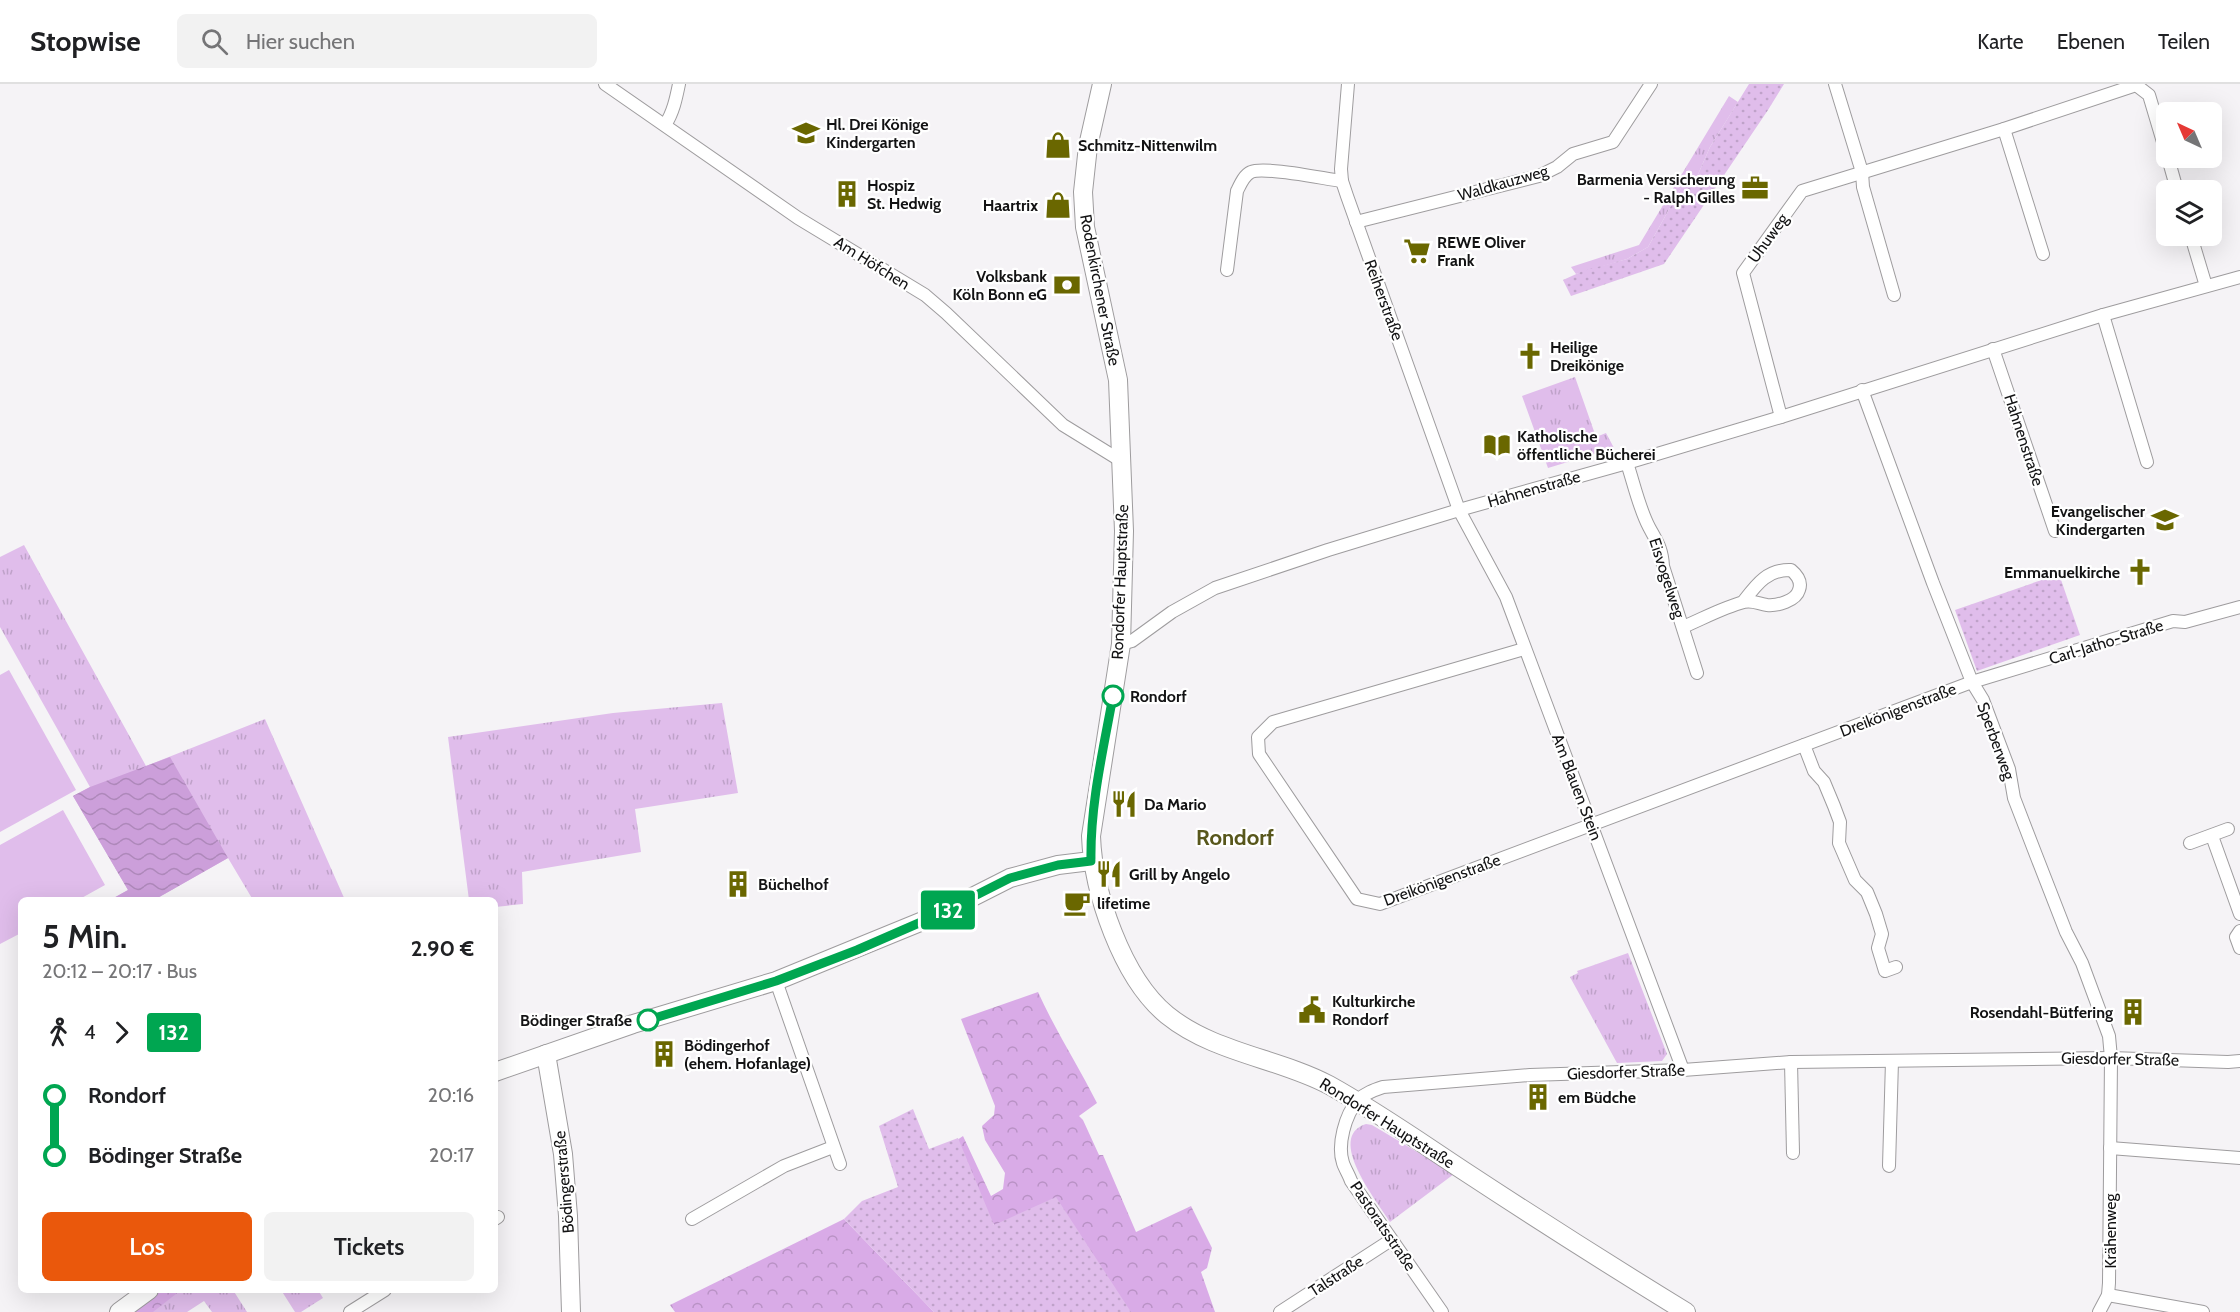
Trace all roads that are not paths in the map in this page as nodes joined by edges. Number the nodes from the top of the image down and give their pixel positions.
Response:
1 (605, 84) edge
2 (679, 84) edge
3 (1102, 84) edge
4 (1348, 84) edge
5 (1652, 84) edge
6 (1835, 84) edge
7 (2156, 118) edge
8 (665, 125) junction
9 (2004, 129) junction
10 (1862, 172) junction
11 (1342, 181) junction
12 (1356, 222) junction
13 (2194, 246) edge
14 (2043, 254) dead end
15 (1227, 270) dead end
16 (2240, 277) edge
17 (2206, 286) junction
18 (1894, 295) dead end
19 (2103, 315) junction
20 (1993, 349) junction
21 (1862, 390) junction
22 (1781, 417) junction
23 (1123, 462) junction
24 (2146, 462) dead end
25 (1627, 463) junction
26 (1459, 510) junction
27 (2055, 531) dead end
28 (1743, 602) dead end
29 (2240, 607) edge
30 (1683, 627) junction
31 (1121, 644) junction
32 (1524, 649) junction
33 (1697, 672) dead end
34 (1972, 682) junction
35 (1804, 745) junction
36 (1592, 825) junction
37 (2228, 830) dead end
38 (2212, 836) junction
39 (2190, 843) dead end
40 (1091, 861) junction
41 (2240, 914) edge
42 (2240, 931) edge
43 (2240, 948) edge
44 (1896, 967) dead end
45 (776, 981) junction
46 (546, 1054) junction
47 (2111, 1058) junction
48 (1892, 1061) junction
49 (2240, 1061) edge
50 (1791, 1062) junction
51 (1683, 1070) junction
52 (498, 1071) edge
53 (1357, 1101) junction
54 (833, 1147) junction
55 (2110, 1148) junction
56 (1793, 1153) dead end
57 (2240, 1158) edge
58 (840, 1164) dead end
59 (1889, 1167) dead end
60 (692, 1219) dead end
61 (1391, 1240) junction
62 (145, 1293) edge
63 (380, 1293) edge
64 (2108, 1295) junction
65 (119, 1312) edge
66 (350, 1312) edge
67 (571, 1312) edge
68 (1280, 1312) edge
69 (1442, 1312) edge
70 (1686, 1312) edge
71 (2099, 1312) edge
72 (2203, 1312) edge

1 - 8 street, Am Höfchen
2 - 8 street
3 - 23 main road, Rodenkirchener Straße
4 - 11 street, Reiherstraße
5 - 12 street, Waldkauzweg
6 - 10 street
7 - 9 street, Uhuweg
8 - 23 street, Am Höfchen
9 - 10 street, Uhuweg
9 - 14 street
10 - 18 street
10 - 22 street, Uhuweg
11 - 12 street, Reiherstraße
11 - 15 street
12 - 26 street, Reiherstraße
13 - 17 street
16 - 17 street, Hahnenstraße
17 - 19 street, Hahnenstraße
19 - 20 street, Hahnenstraße
19 - 24 street
20 - 21 street, Hahnenstraße
20 - 27 street, Hahnenstraße
21 - 22 street, Hahnenstraße
21 - 34 street, Sperberweg
22 - 25 street, Hahnenstraße
23 - 31 main road, Rondorfer Hauptstraße
25 - 26 street, Hahnenstraße
25 - 30 street, Eisvogelweg
26 - 31 street, Hahnenstraße
26 - 32 street, Am Blauen Stein
28 - 30 street, Eisvogelweg
29 - 34 street, Carl-Jatho-Straße
30 - 33 street, Eisvogelweg
31 - 40 main road, Rondorfer Hauptstraße
32 - 36 street, Am Blauen Stein
32 - 36 street, Dreikönigenstraße
34 - 35 street, Dreikönigenstraße
34 - 47 street, Sperberweg
35 - 36 street, Dreikönigenstraße
35 - 44 street
36 - 51 street, Am Blauen Stein
37 - 38 street
38 - 39 street
38 - 41 street
40 - 45 main road
40 - 53 main road, Rondorfer Hauptstraße
42 - 43 street
45 - 46 main road
45 - 54 street
46 - 52 main road
46 - 67 main road, Bödingerstraße
47 - 48 street, Giesdorfer Straße
47 - 49 street, Giesdorfer Straße
47 - 55 street, Krähenweg
48 - 50 street, Giesdorfer Straße
48 - 59 street
50 - 51 street, Giesdorfer Straße
50 - 56 street
51 - 53 street, Giesdorfer Straße
53 - 61 street, Pastoratsstraße
53 - 70 main road, Rondorfer Hauptstraße
54 - 58 street
54 - 60 street
55 - 57 street
55 - 64 street, Krähenweg
61 - 68 street, Talstraße
61 - 69 street, Pastoratsstraße
62 - 65 main road
63 - 66 street
64 - 71 street, Krähenweg
64 - 72 street

